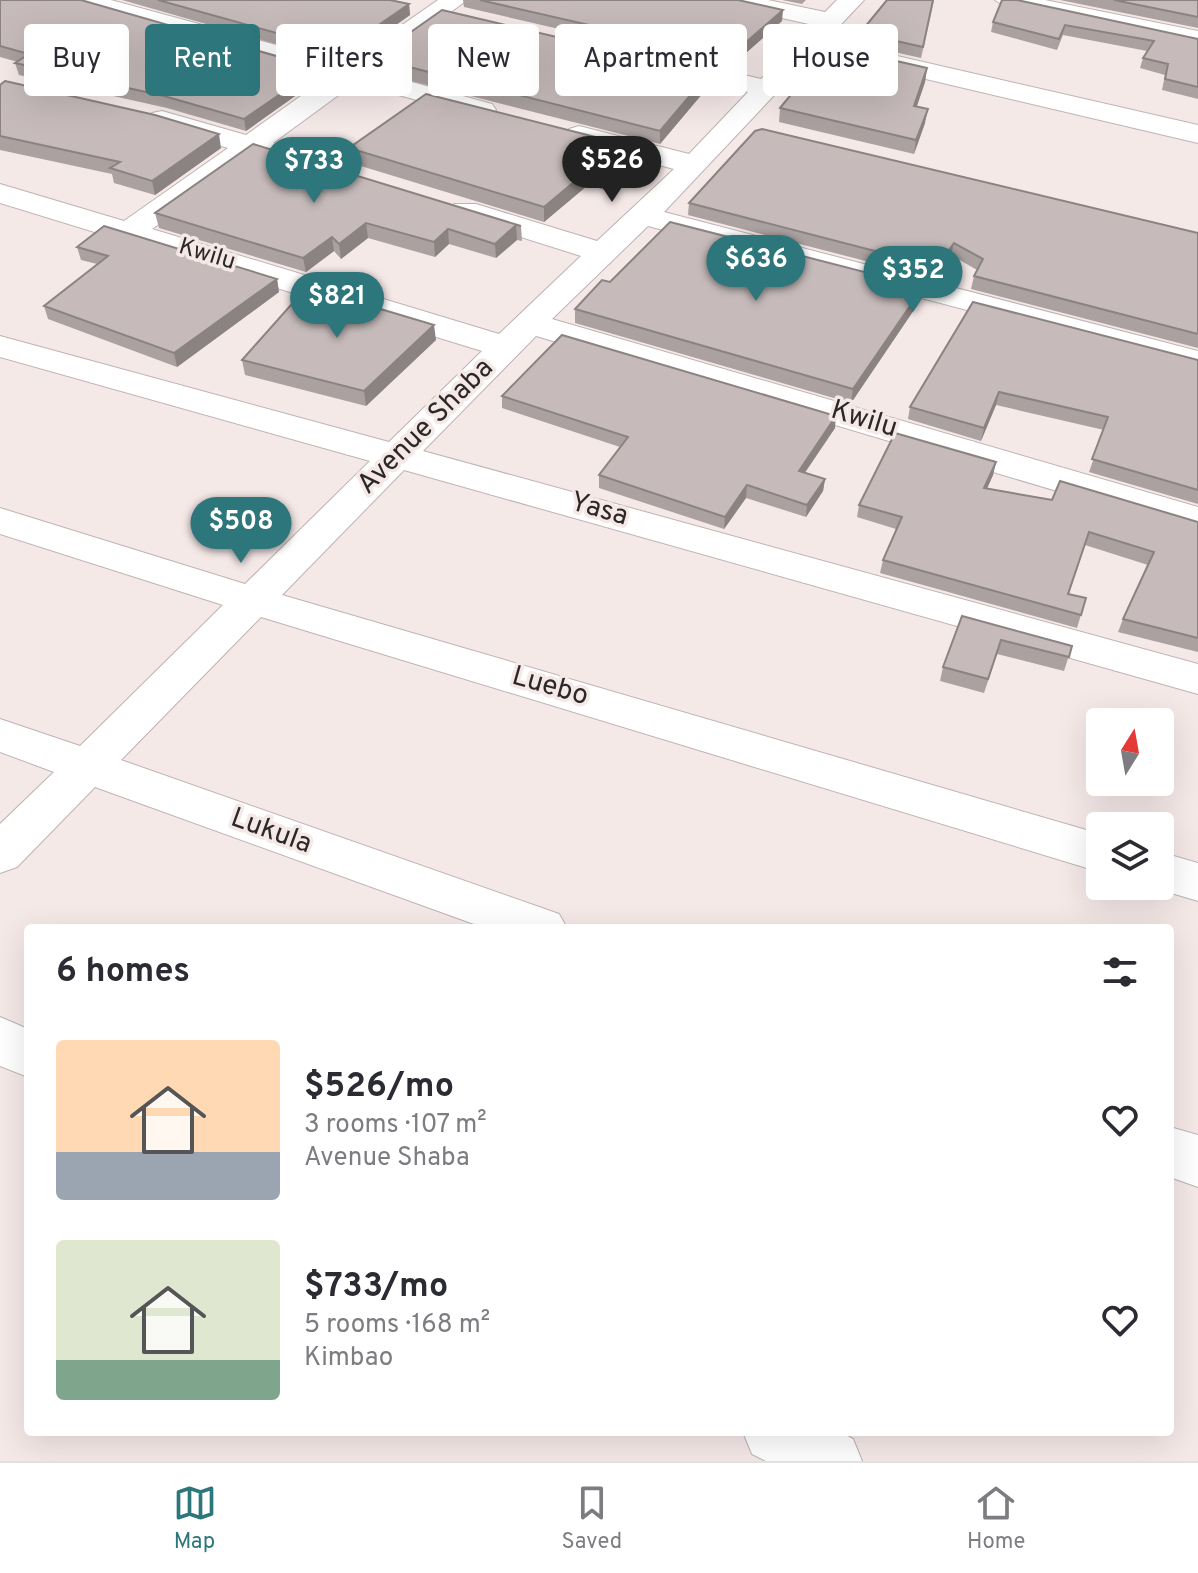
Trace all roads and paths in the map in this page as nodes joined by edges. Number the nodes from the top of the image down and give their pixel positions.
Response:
1 (83, 0) edge
2 (733, 0) edge
3 (851, 0) edge
4 (1008, 0) edge
5 (401, 3) edge
6 (453, 10) edge
7 (830, 21) junction
8 (827, 24) edge
9 (412, 36) edge
10 (1198, 39) edge
11 (276, 55) edge
12 (898, 64) edge
13 (412, 92) edge
14 (763, 94) edge
15 (319, 96) edge
16 (135, 113) edge
17 (514, 118) edge
18 (735, 123) junction
19 (559, 130) edge
20 (766, 131) edge
21 (1198, 134) edge
22 (251, 144) junction
23 (695, 165) junction
24 (342, 172) edge
25 (0, 193) edge
26 (434, 200) edge
27 (641, 215) junction
28 (130, 231) junction
29 (601, 252) junction
30 (518, 335) junction
31 (0, 346) edge
32 (1198, 361) edge
33 (398, 454) junction
34 (1198, 520) edge
35 (0, 521) edge
36 (251, 600) junction
37 (1198, 679) edge
38 (0, 735) edge
39 (86, 766) junction
40 (1086, 849) edge
41 (0, 854) edge
42 (1174, 875) edge
43 (1198, 882) edge
44 (531, 924) edge
45 (0, 1040) edge
46 (24, 1052) edge
47 (1174, 1153) edge
48 (1198, 1161) edge
49 (782, 1436) edge
50 (831, 1461) edge

1 - 11 street
2 - 7 street
3 - 7 street, Avenue Shaba
4 - 10 street
5 - 6 street
6 - 9 street
7 - 8 street, Avenue Shaba
12 - 21 street
13 - 17 street
14 - 18 street, Avenue Shaba
15 - 22 street
16 - 22 street
18 - 20 street
18 - 23 street, Avenue Shaba
19 - 23 street
22 - 24 street
22 - 28 street
23 - 27 street, Avenue Shaba
25 - 28 street, Kwilu
26 - 29 street
27 - 29 street, Avenue Shaba
27 - 32 street
28 - 30 street, Kwilu
29 - 30 street, Avenue Shaba
30 - 33 street, Avenue Shaba
30 - 34 street, Kwilu
31 - 33 street, Yasa
33 - 36 street, Avenue Shaba
33 - 37 street, Yasa
35 - 36 street, Luebo
36 - 39 street, Avenue Shaba
36 - 40 street, Luebo
38 - 39 street, Lukula
39 - 41 street, Avenue Shaba
39 - 44 street, Lukula
42 - 43 street
45 - 46 street
47 - 48 street
49 - 50 street

